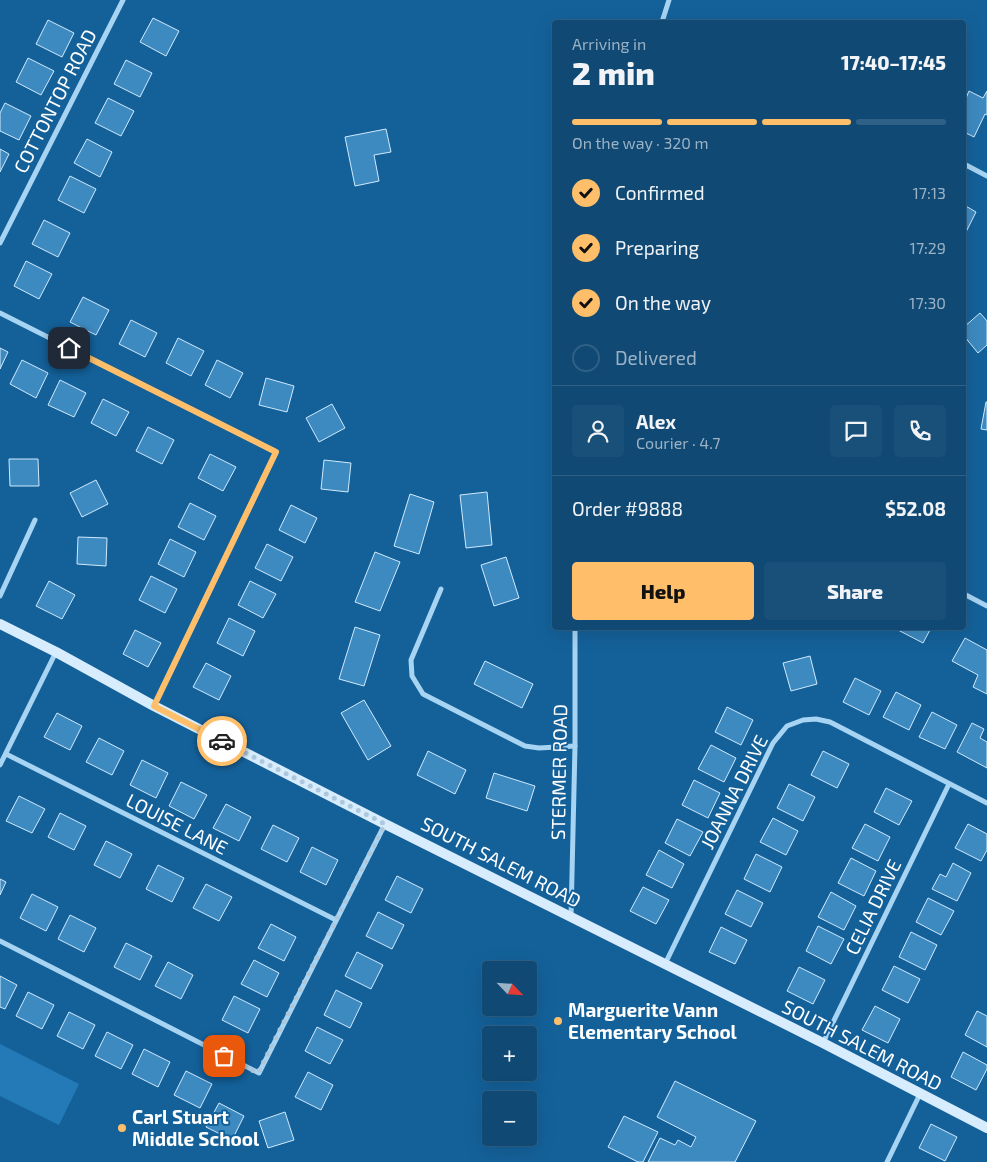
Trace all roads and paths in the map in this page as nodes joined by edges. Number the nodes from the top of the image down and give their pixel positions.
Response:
1 (123, 0) edge
2 (669, 0) edge
3 (663, 20) edge
4 (966, 165) edge
5 (987, 176) edge
6 (0, 243) edge
7 (0, 313) edge
8 (35, 520) dead end
9 (441, 589) dead end
10 (966, 595) edge
11 (0, 596) edge
12 (987, 606) edge
13 (0, 624) edge
14 (575, 630) edge
15 (56, 652) junction
16 (154, 706) junction
17 (575, 746) junction
18 (6, 754) junction
19 (0, 765) edge
20 (949, 784) junction
21 (987, 803) edge
22 (385, 824) junction
23 (572, 917) junction
24 (336, 920) junction
25 (0, 941) edge
26 (665, 964) junction
27 (823, 1043) junction
28 (920, 1094) junction
29 (987, 1128) edge
30 (886, 1162) edge

1 - 6 street, COTTONTOP ROAD
2 - 3 street
4 - 5 street
7 - 16 street
8 - 11 street
9 - 17 street
10 - 12 street
13 - 15 main road, SOUTH SALEM ROAD
14 - 17 street, STERMER ROAD
15 - 16 main road, SOUTH SALEM ROAD
15 - 18 street
16 - 22 main road, SOUTH SALEM ROAD
17 - 23 street, STERMER ROAD
18 - 19 street
18 - 24 street, LOUISE LANE
20 - 21 street, JOANNA DRIVE
20 - 26 street, JOANNA DRIVE
20 - 27 street, CELIA DRIVE
22 - 23 main road, SOUTH SALEM ROAD
22 - 24 street
23 - 26 main road, SOUTH SALEM ROAD
24 - 25 street
26 - 27 main road, SOUTH SALEM ROAD
27 - 28 main road, SOUTH SALEM ROAD
28 - 29 main road, SOUTH SALEM ROAD
28 - 30 street

